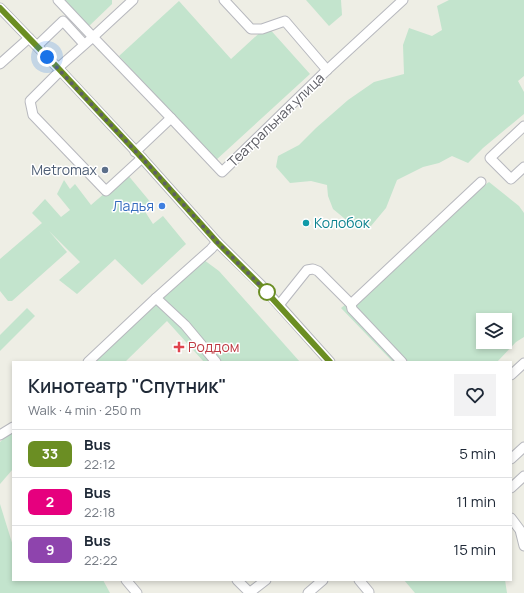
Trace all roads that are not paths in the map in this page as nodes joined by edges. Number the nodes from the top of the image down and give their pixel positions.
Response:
1 (58, 0) edge
2 (133, 0) edge
3 (224, 0) edge
4 (403, 0) edge
5 (0, 8) edge
6 (92, 37) junction
7 (29, 38) junction
8 (84, 44) junction
9 (37, 46) junction
10 (0, 64) edge
11 (59, 69) junction
12 (327, 70) junction
13 (171, 118) junction
14 (524, 126) edge
15 (139, 155) junction
16 (524, 167) edge
17 (481, 182) dead end
18 (217, 242) junction
19 (156, 298) junction
20 (351, 304) junction
21 (279, 305) junction
22 (89, 361) edge
23 (215, 361) edge
24 (329, 361) edge
25 (401, 361) edge
26 (524, 362) edge
27 (512, 374) edge
28 (12, 428) edge
29 (0, 435) edge
30 (524, 447) edge
31 (512, 458) edge
32 (524, 476) edge
33 (512, 487) edge
34 (512, 519) edge
35 (522, 531) edge
36 (524, 546) edge
37 (127, 581) edge
38 (238, 581) edge
39 (265, 581) edge
40 (322, 581) edge
41 (360, 581) edge
42 (369, 592) dead end
43 (137, 593) edge
44 (250, 593) edge
45 (308, 593) edge

1 - 6 street
2 - 6 street
3 - 12 street
4 - 12 street, Театральная улица
5 - 7 street
6 - 8 street
6 - 13 street
7 - 9 street
7 - 10 street
8 - 9 street
8 - 11 street
9 - 11 street
11 - 15 street
11 - 15 street
12 - 13 street, Театральная улица
13 - 15 street
14 - 16 street
15 - 18 street
17 - 20 street
18 - 19 street
18 - 21 street
19 - 22 street
19 - 23 street
20 - 21 street
20 - 25 street
21 - 24 street
26 - 27 street
28 - 29 street
30 - 31 street
32 - 33 street
34 - 35 street
35 - 36 street
37 - 43 street
38 - 44 street
39 - 44 street
40 - 45 street
41 - 42 street

